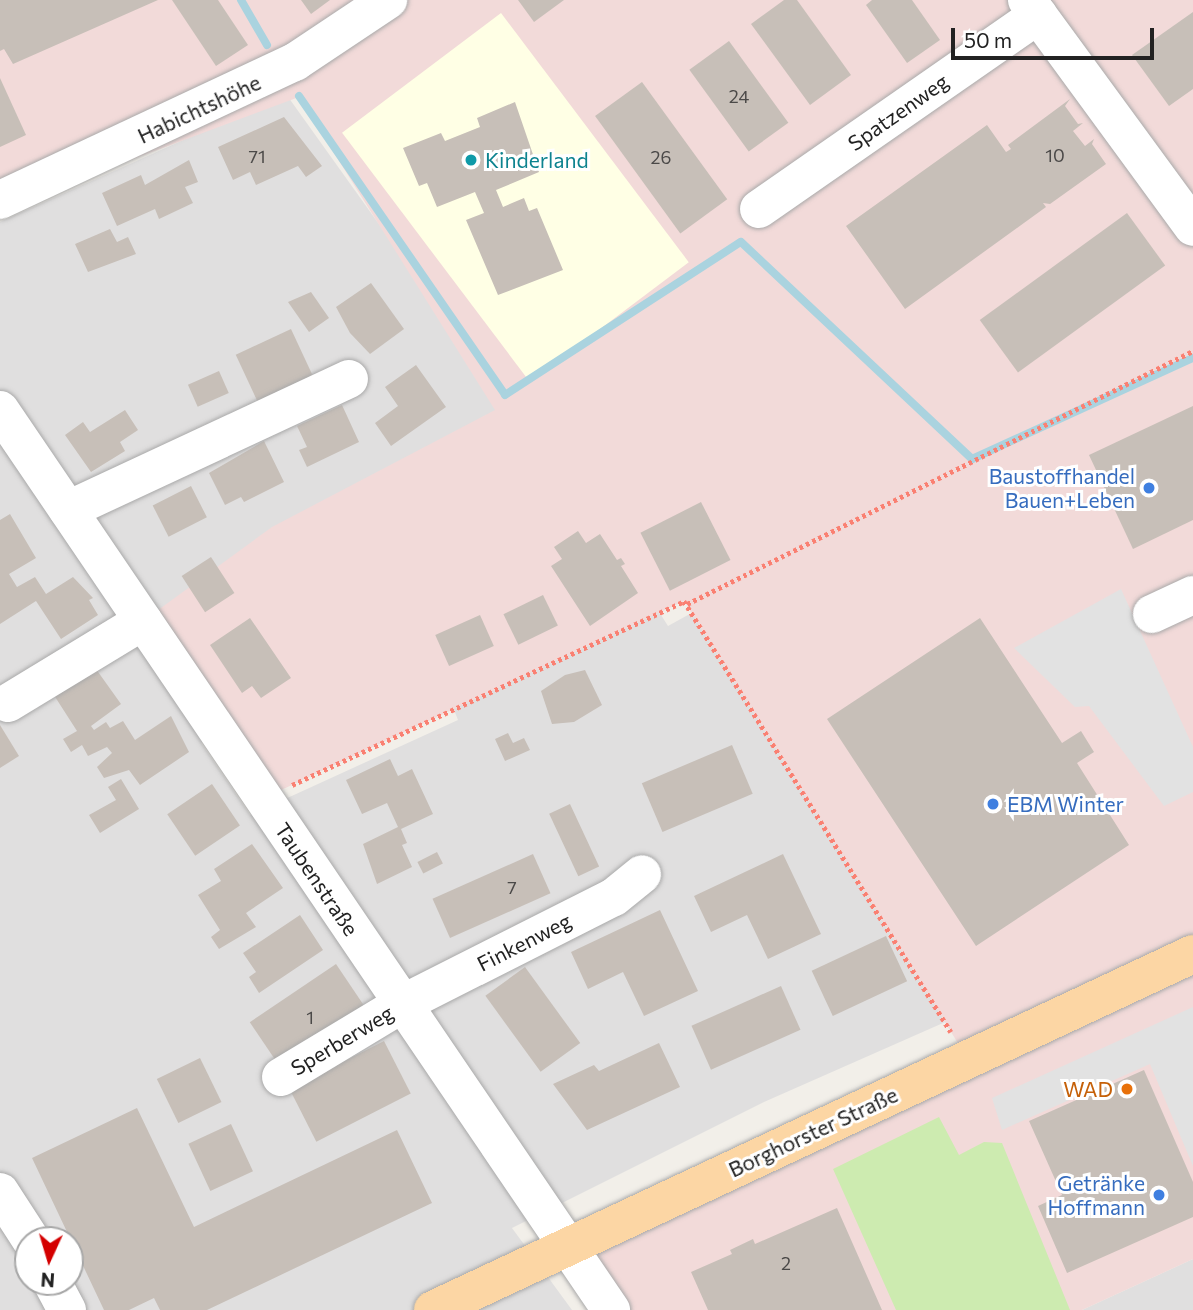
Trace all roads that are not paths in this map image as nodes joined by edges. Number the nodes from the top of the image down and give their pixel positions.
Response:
1 (388, 0) edge
2 (1032, 7) edge
3 (0, 200) edge
4 (759, 209) dead end
5 (1193, 227) edge
6 (349, 379) dead end
7 (0, 410) edge
8 (68, 510) junction
9 (1193, 595) edge
10 (1153, 614) dead end
11 (143, 621) junction
12 (8, 702) dead end
13 (642, 874) dead end
14 (1193, 954) edge
15 (402, 1004) junction
16 (281, 1077) dead end
17 (0, 1192) edge
18 (22, 1226) edge
19 (568, 1245) junction
20 (433, 1310) edge
21 (611, 1310) edge

1 - 3 street, Habichtshöhe
2 - 4 street, Spatzenweg
2 - 5 street, Spatzenweg
6 - 8 street
7 - 8 street, Taubenstraße
8 - 11 street, Taubenstraße
9 - 10 street
11 - 12 street
11 - 15 street, Taubenstraße
13 - 15 street, Finkenweg
14 - 19 main road, Borghorster Straße
15 - 16 street, Sperberweg
15 - 19 street, Taubenstraße
17 - 18 street
19 - 20 main road, Borghorster Straße
19 - 21 street, Taubenstraße

